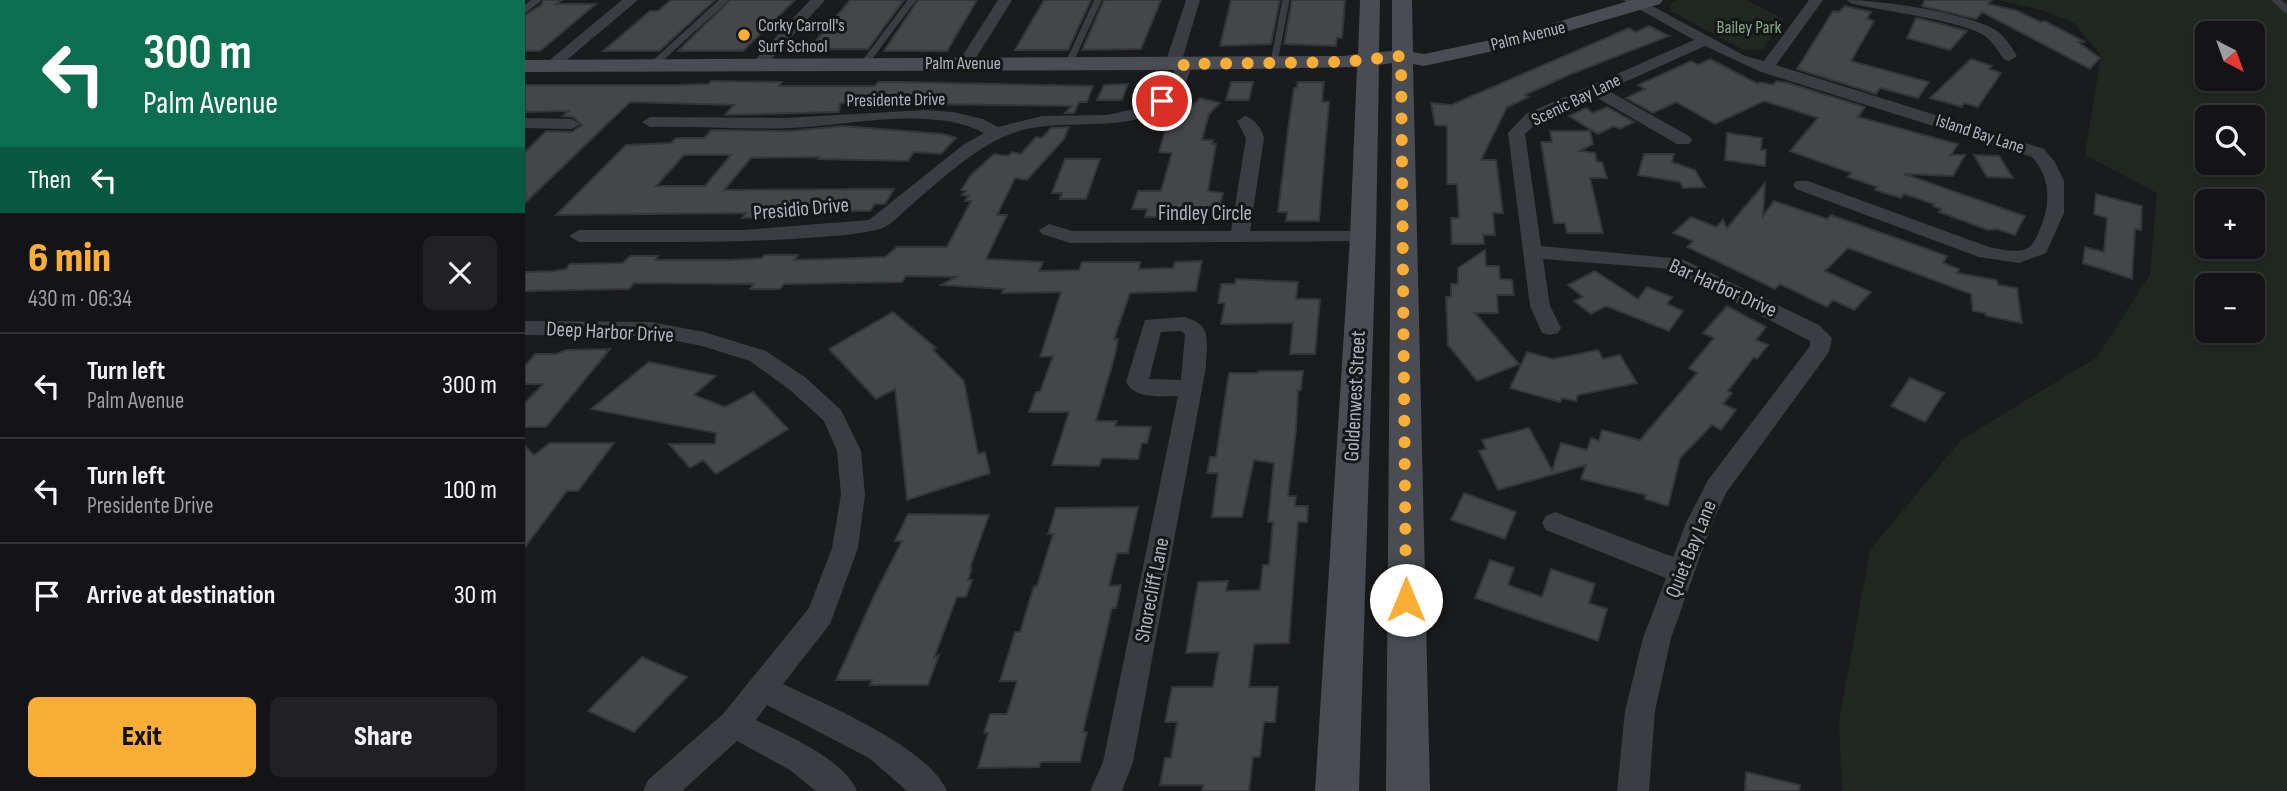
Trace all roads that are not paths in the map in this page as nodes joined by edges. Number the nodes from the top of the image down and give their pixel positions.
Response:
1 (537, 0) edge
2 (631, 0) edge
3 (723, 0) edge
4 (818, 0) edge
5 (912, 0) edge
6 (1005, 0) edge
7 (1098, 0) edge
8 (1193, 0) edge
9 (1286, 0) edge
10 (1370, 0) edge
11 (1402, 0) edge
12 (1607, 0) edge
13 (1816, 0) edge
14 (1853, 0) edge
15 (2276, 0) edge
16 (1641, 2) edge
17 (525, 9) edge
18 (2287, 10) edge
19 (1705, 41) junction
20 (1401, 56) junction
21 (2008, 56) dead end
22 (1369, 58) junction
23 (1274, 62) junction
24 (966, 63) junction
25 (1069, 63) junction
26 (759, 64) junction
27 (864, 64) junction
28 (1174, 64) junction
29 (653, 65) junction
30 (525, 66) edge
31 (551, 66) junction
32 (1766, 69) junction
33 (1167, 89) joint
34 (1594, 89) junction
35 (1245, 121) dead end
36 (650, 122) dead end
37 (572, 124) dead end
38 (527, 125) edge
39 (997, 133) junction
40 (1683, 140) dead end
41 (1802, 185) dead end
42 (1049, 230) dead end
43 (579, 236) dead end
44 (1240, 236) junction
45 (1363, 237) junction
46 (1535, 252) junction
47 (525, 328) edge
48 (1550, 328) dead end
49 (1821, 338) joint
50 (1191, 388) dead end
51 (1555, 523) dead end
52 (1679, 571) junction
53 (762, 688) junction
54 (734, 724) junction
55 (659, 791) edge
56 (841, 791) edge
57 (931, 791) edge
58 (1106, 791) edge
59 (1337, 791) edge
60 (1408, 791) edge
61 (1633, 791) edge

1 - 17 lane
2 - 31 street
3 - 29 lane
4 - 26 street
5 - 27 lane
6 - 24 street
7 - 25 lane
8 - 28 street
9 - 23 lane
10 - 22 main road, Goldenwest Street
11 - 20 main road
12 - 20 main road, Palm Avenue
13 - 32 street
14 - 21 street
15 - 18 lane
16 - 19 street, Island Bay Lane
16 - 20 main road, Palm Avenue
19 - 32 street, Island Bay Lane
19 - 34 street, Scenic Bay Lane
20 - 22 main road, Palm Avenue
20 - 60 main road
22 - 23 main road, Palm Avenue
22 - 45 main road, Goldenwest Street
23 - 28 main road, Palm Avenue
24 - 25 main road, Palm Avenue
24 - 27 main road, Palm Avenue
25 - 28 main road, Palm Avenue
26 - 27 main road, Palm Avenue
26 - 29 main road, Palm Avenue
28 - 33 street
29 - 31 main road, Palm Avenue
30 - 31 main road, Palm Avenue
32 - 41 street, Island Bay Lane
33 - 39 street
34 - 40 street
34 - 46 street, Scenic Bay Lane
35 - 44 street
36 - 39 street, Presidente Drive
37 - 38 street
39 - 43 street, Presidio Drive
42 - 44 street, Findley Circle
44 - 45 street, Findley Circle
45 - 59 main road, Goldenwest Street
46 - 48 street, Scenic Bay Lane
46 - 49 street, Bar Harbor Drive
47 - 53 street, Deep Harbor Drive
49 - 52 street, Quiet Bay Lane
50 - 58 street, Shorecliff Lane
51 - 52 street
52 - 61 street, Quiet Bay Lane
53 - 54 street, Deep Harbor Drive
53 - 57 street
54 - 55 street, Deep Harbor Drive
54 - 56 street

